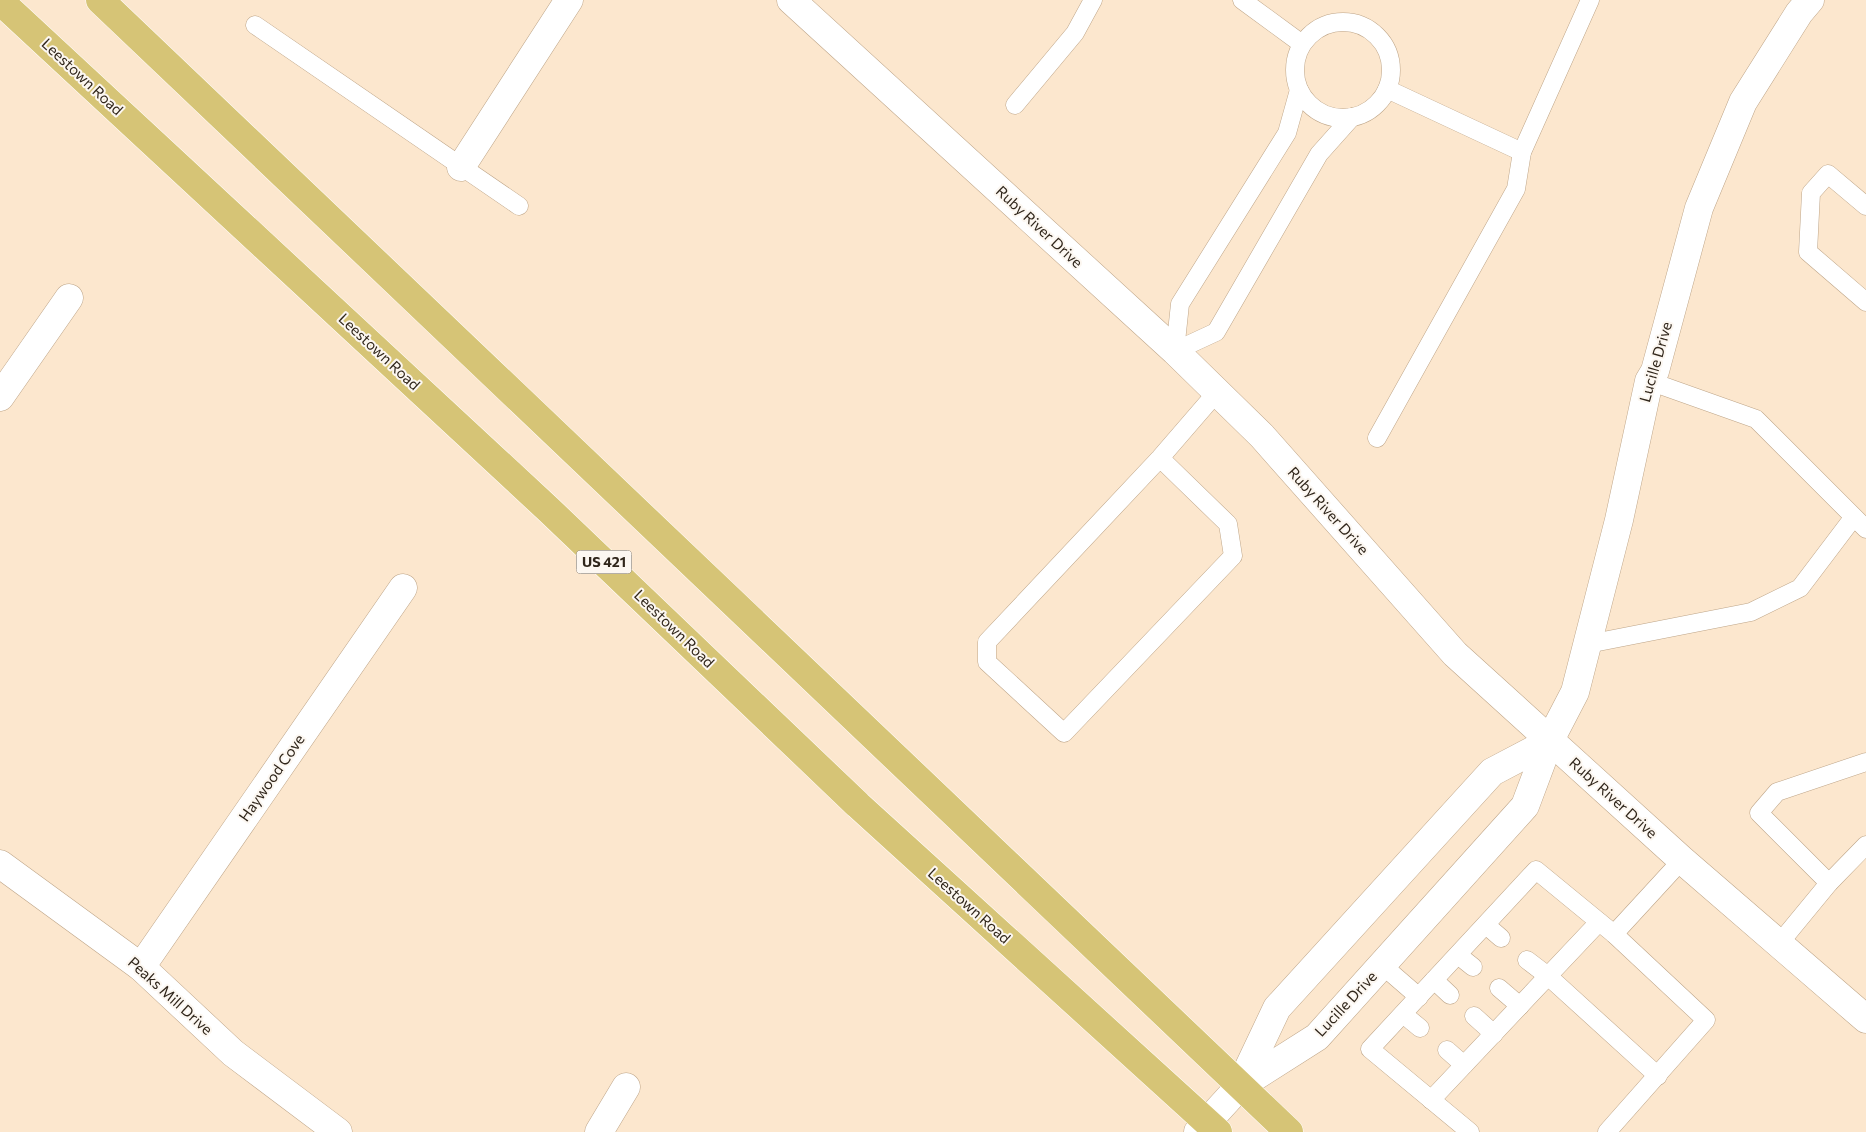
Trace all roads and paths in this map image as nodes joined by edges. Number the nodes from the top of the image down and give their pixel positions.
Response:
1 (100, 0) edge
2 (569, 0) edge
3 (792, 0) edge
4 (1093, 0) edge
5 (1242, 0) edge
6 (1590, 0) edge
7 (1810, 0) edge
8 (0, 1) edge
9 (255, 25) dead end
10 (1302, 44) junction
11 (1387, 89) junction
12 (1299, 90) junction
13 (1016, 105) dead end
14 (1352, 117) junction
15 (1522, 152) junction
16 (461, 166) junction
17 (519, 206) dead end
18 (1866, 206) edge
19 (69, 298) dead end
20 (1866, 302) edge
21 (1175, 352) junction
22 (1648, 381) junction
23 (1217, 392) junction
24 (0, 396) edge
25 (1377, 438) dead end
26 (1160, 458) junction
27 (1859, 524) edge
28 (403, 588) dead end
29 (1588, 644) junction
30 (1549, 742) junction
31 (1866, 762) edge
32 (1866, 845) edge
33 (1682, 860) junction
34 (0, 864) edge
35 (1830, 883) junction
36 (1599, 922) junction
37 (1486, 926) junction
38 (1614, 934) junction
39 (1501, 938) dead end
40 (1778, 945) junction
41 (1458, 955) junction
42 (1527, 960) dead end
43 (1382, 964) junction
44 (141, 968) junction
45 (1473, 968) dead end
46 (1548, 976) junction
47 (1434, 980) junction
48 (1499, 988) dead end
49 (1450, 995) dead end
50 (1419, 997) junction
51 (1520, 1006) junction
52 (1403, 1014) junction
53 (1474, 1016) dead end
54 (1866, 1019) edge
55 (1420, 1028) dead end
56 (1494, 1034) junction
57 (1447, 1050) dead end
58 (1464, 1065) junction
59 (1658, 1076) junction
60 (1240, 1086) junction
61 (626, 1087) dead end
62 (1431, 1100) junction
63 (1208, 1129) edge
64 (338, 1132) edge
65 (599, 1132) edge
66 (1289, 1132) edge
67 (1470, 1132) edge
68 (1607, 1132) edge

1 - 60 main road
2 - 16 street
3 - 21 street, Ruby River Drive
4 - 13 lane
5 - 10 lane
6 - 15 lane
7 - 22 street, Lucille Drive
8 - 63 main road, Leestown Road / US 421
9 - 16 lane
10 - 11 lane
10 - 12 lane
11 - 14 lane
11 - 15 lane
12 - 14 lane
12 - 21 lane
14 - 21 lane
15 - 25 lane
16 - 17 lane
18 - 20 lane
19 - 24 street
21 - 23 street, Ruby River Drive
22 - 27 lane
22 - 29 street, Lucille Drive
23 - 26 lane
23 - 30 street, Ruby River Drive
26 - 26 lane
27 - 29 lane
28 - 44 street, Haywood Cove
29 - 30 street, Lucille Drive
30 - 33 street, Ruby River Drive
30 - 43 street, Lucille Drive
30 - 60 street
31 - 35 lane
32 - 35 lane
33 - 38 lane
33 - 40 street, Ruby River Drive
34 - 44 street, Peaks Mill Drive
35 - 40 lane
36 - 37 lane
36 - 38 lane
36 - 46 lane
37 - 39 lane
37 - 41 lane
38 - 59 lane
40 - 54 street, Ruby River Drive
41 - 45 lane
41 - 47 lane
42 - 46 lane
43 - 50 lane
43 - 60 street, Lucille Drive
44 - 64 street, Peaks Mill Drive
46 - 51 lane
46 - 59 lane
47 - 49 lane
47 - 50 lane
48 - 51 lane
50 - 52 lane
51 - 56 lane
52 - 55 lane
52 - 62 lane
53 - 56 lane
56 - 58 lane
57 - 58 lane
58 - 62 lane
59 - 68 lane
60 - 63 street
60 - 66 main road
61 - 65 street
62 - 67 lane

